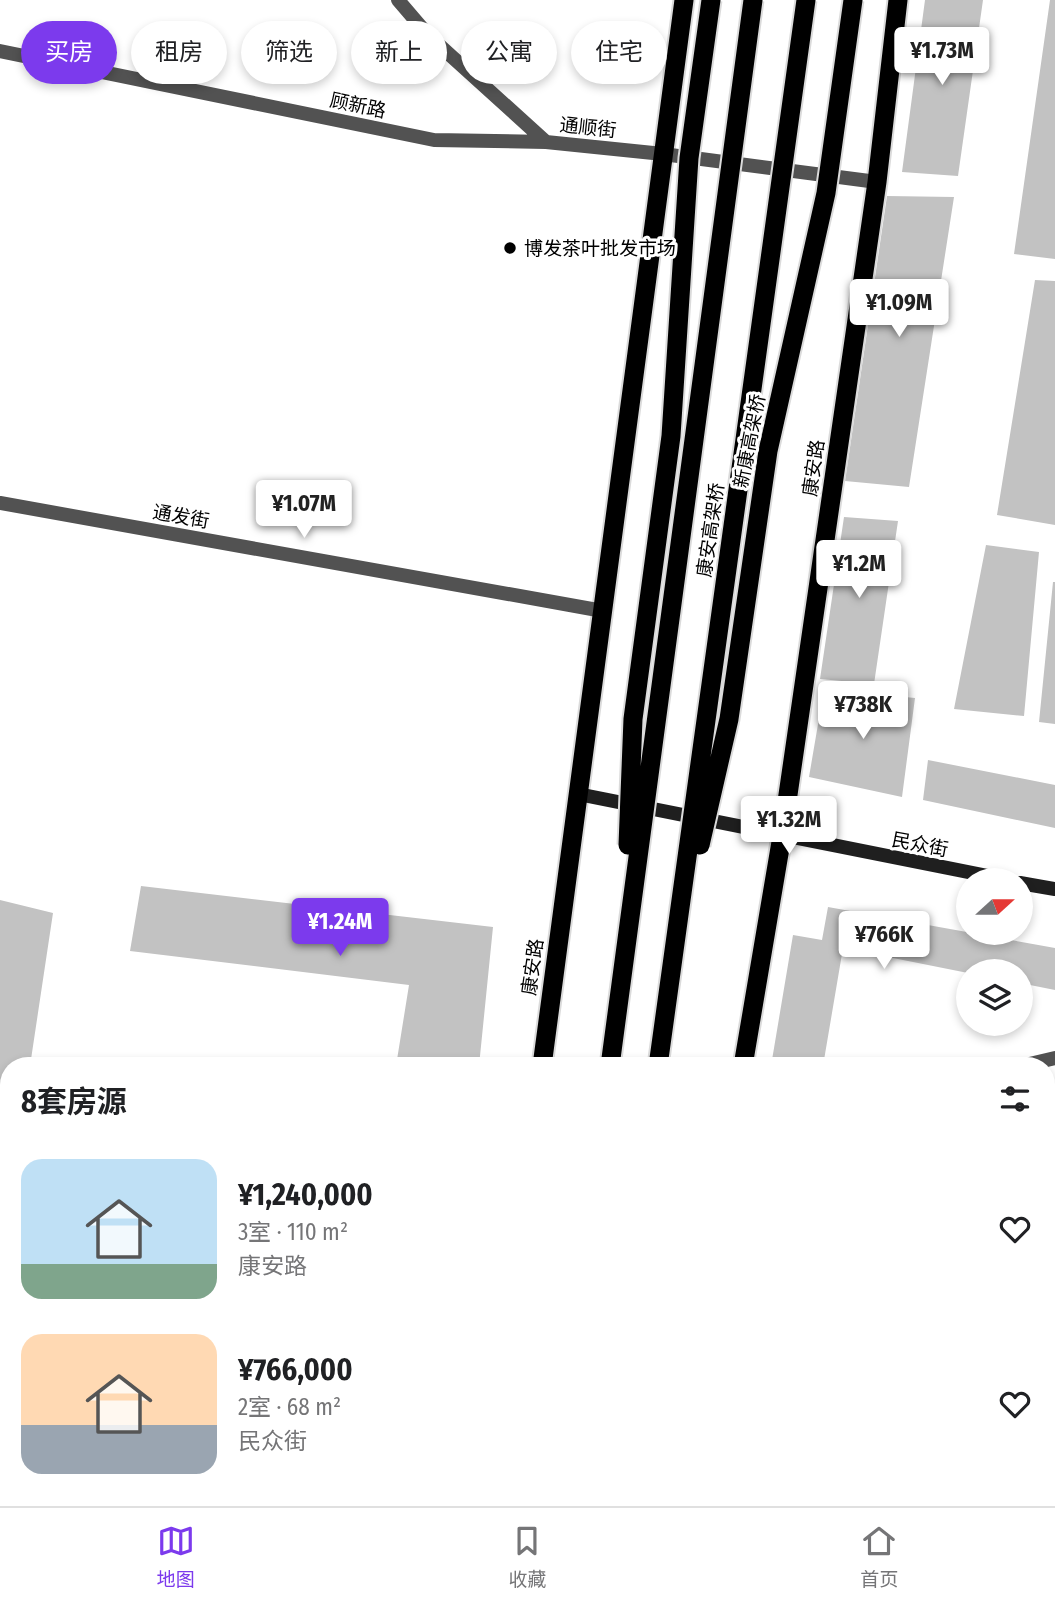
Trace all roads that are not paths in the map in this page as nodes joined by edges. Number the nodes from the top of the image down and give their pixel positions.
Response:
1 (398, 0) edge
2 (684, 0) edge
3 (711, 0) edge
4 (753, 0) edge
5 (806, 0) edge
6 (853, 0) edge
7 (898, 0) edge
8 (0, 51) edge
9 (546, 142) junction
10 (663, 154) junction
11 (877, 182) junction
12 (0, 503) edge
13 (603, 611) junction
14 (578, 794) junction
15 (782, 836) junction
16 (956, 870) edge
17 (1033, 885) edge
18 (1055, 889) edge
19 (624, 964) junction
20 (671, 972) junction
21 (543, 1057) edge
22 (611, 1057) edge
23 (659, 1057) edge
24 (745, 1057) edge

1 - 9 street, 通顺街
2 - 10 highway, 康安路
3 - 19 highway, bridge
4 - 19 highway, 康安高架桥, bridge
5 - 20 highway, 康安高架桥, bridge
6 - 20 highway, 新康高架桥, bridge
7 - 11 highway, 康安路
8 - 9 street, 顾新路
9 - 10 street, 通顺街
10 - 11 street, 通顺街
10 - 13 highway, 康安路
11 - 15 highway, 康安路
12 - 13 street, 通发街
13 - 14 highway, 康安路
14 - 15 main road, 民众街
14 - 21 highway, 康安路
15 - 16 main road, 民众街
15 - 24 highway, 康安路
17 - 18 main road
19 - 22 highway, 康安高架桥, bridge
20 - 23 highway, 康安高架桥, bridge

